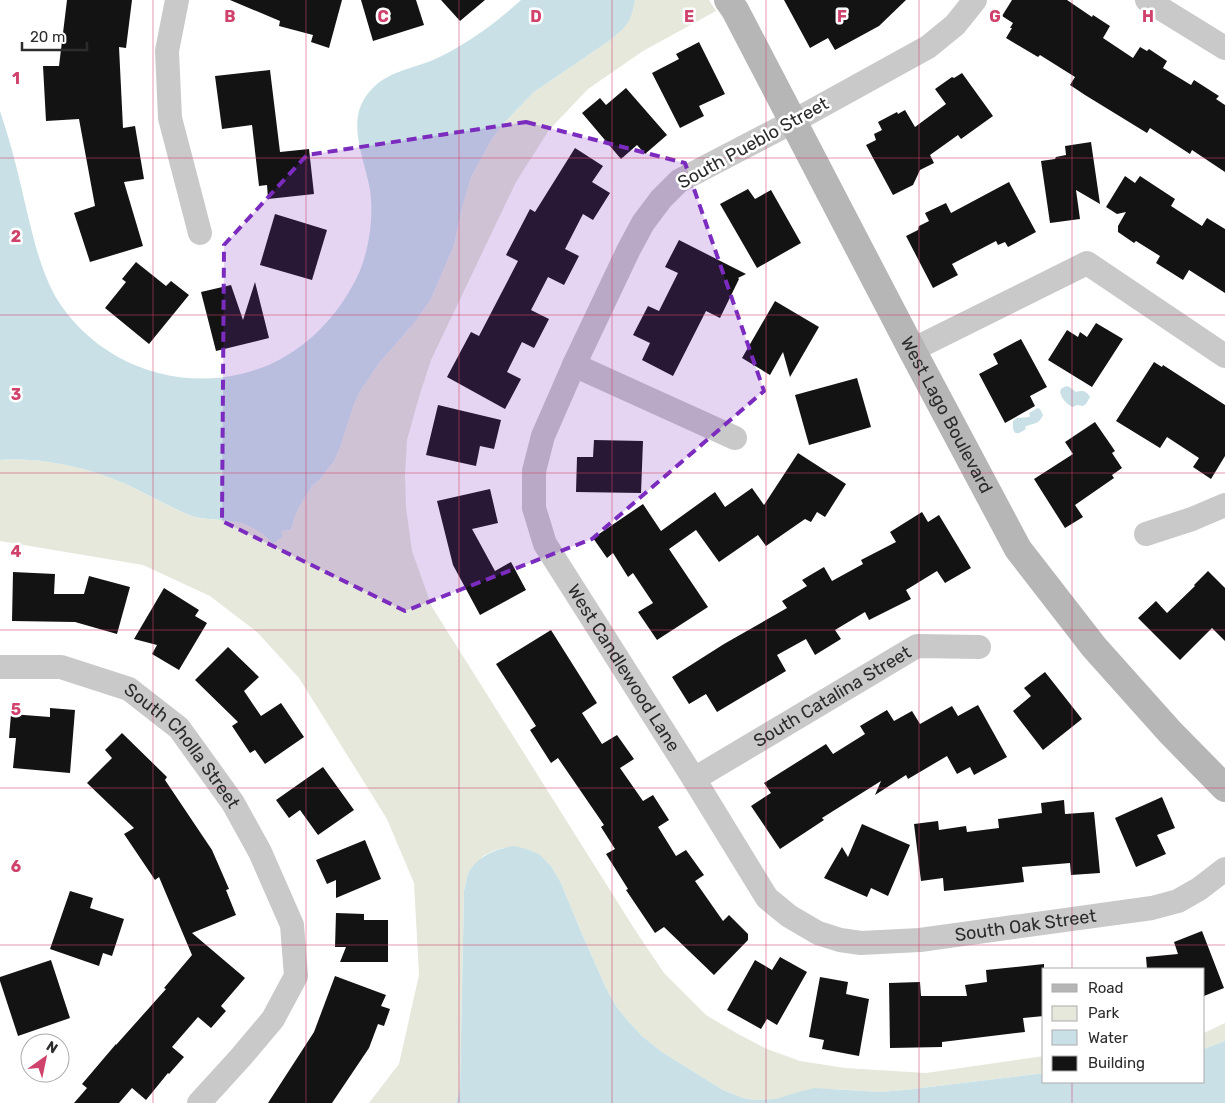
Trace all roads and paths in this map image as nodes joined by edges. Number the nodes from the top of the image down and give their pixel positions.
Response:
1 (177, 0) edge
2 (728, 0) edge
3 (975, 0) edge
4 (1147, 0) edge
5 (1225, 48) edge
6 (794, 121) junction
7 (200, 233) dead end
8 (912, 350) junction
9 (1225, 356) edge
10 (574, 365) junction
11 (735, 438) dead end
12 (1225, 506) edge
13 (1146, 534) dead end
14 (979, 647) dead end
15 (0, 667) edge
16 (694, 779) junction
17 (1225, 788) edge
18 (1225, 869) edge
19 (818, 933) joint
20 (199, 1103) edge

1 - 7 street
2 - 6 street, West Lago Boulevard
3 - 6 street, South Pueblo Street
4 - 5 street
6 - 8 street, West Lago Boulevard
6 - 10 street, South Pueblo Street
8 - 9 street
8 - 17 street, West Lago Boulevard
10 - 11 street
10 - 16 street, West Candlewood Lane
12 - 13 street
14 - 16 street, South Catalina Street
15 - 20 street, South Cholla Street
16 - 19 street, West Candlewood Lane
18 - 19 street, South Oak Street

